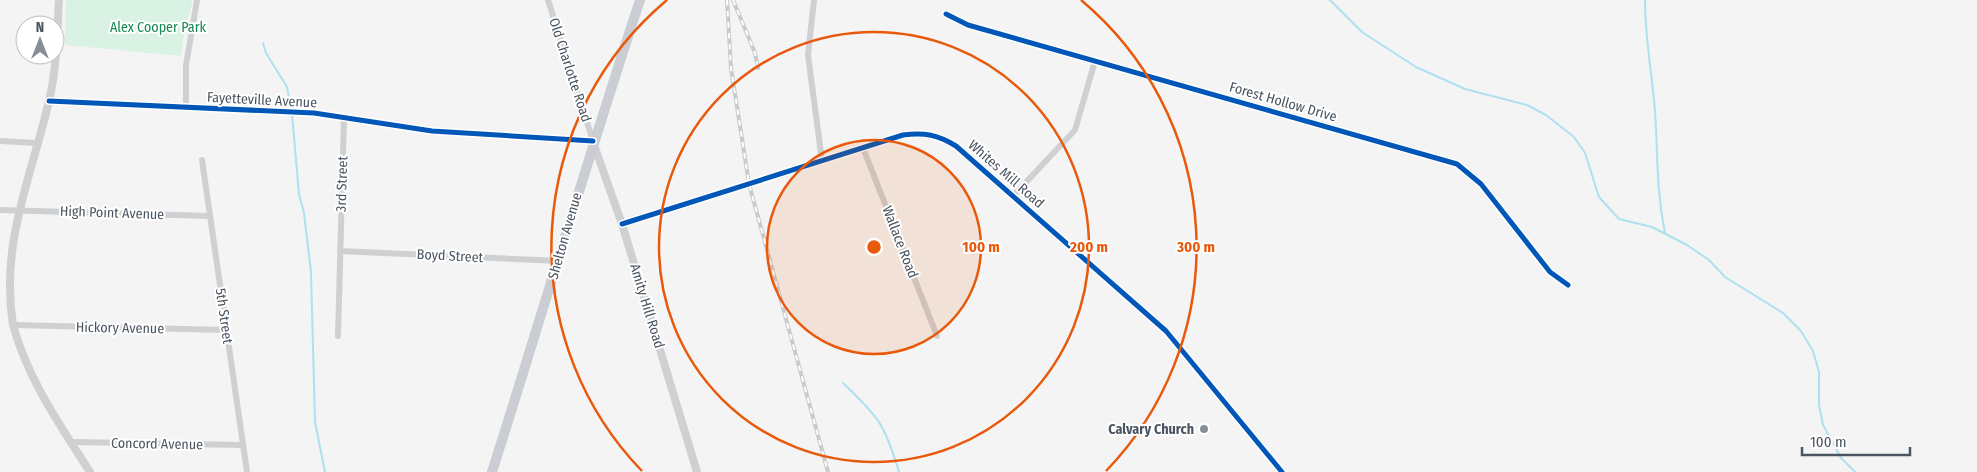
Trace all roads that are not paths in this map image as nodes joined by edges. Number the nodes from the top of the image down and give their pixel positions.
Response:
1 (60, 0) edge
2 (197, 0) edge
3 (548, 0) edge
4 (640, 0) edge
5 (814, 0) edge
6 (946, 14) dead end
7 (1094, 61) junction
8 (49, 101) junction
9 (186, 108) junction
10 (344, 117) junction
11 (0, 141) edge
12 (593, 141) junction
13 (36, 143) junction
14 (863, 148) junction
15 (202, 160) dead end
16 (822, 160) junction
17 (1014, 195) junction
18 (0, 210) edge
19 (14, 210) junction
20 (210, 216) junction
21 (622, 224) junction
22 (340, 251) junction
23 (559, 261) junction
24 (1568, 285) dead end
25 (13, 325) junction
26 (226, 330) junction
27 (338, 336) dead end
28 (936, 336) dead end
29 (71, 442) junction
30 (243, 445) junction
31 (90, 472) edge
32 (247, 472) edge
33 (492, 472) edge
34 (697, 472) edge
35 (1282, 472) edge

1 - 8 street
2 - 9 street
3 - 12 street, Old Charlotte Road
4 - 12 main road, Shelton Avenue
5 - 16 street
6 - 7 street, Forest Hollow Drive
7 - 17 street
7 - 24 street, Forest Hollow Drive
8 - 9 street, Fayetteville Avenue
8 - 13 street
9 - 10 street, Fayetteville Avenue
10 - 12 street, Fayetteville Avenue
10 - 22 street, 3rd Street
11 - 13 street
12 - 21 street, Amity Hill Road
12 - 23 main road, Shelton Avenue
13 - 19 street
14 - 16 street, Whites Mill Road
14 - 17 street, Whites Mill Road
14 - 28 street, Wallace Road
15 - 20 street, 5th Street
16 - 21 street, Whites Mill Road
17 - 35 street, Whites Mill Road
18 - 19 street, High Point Avenue
19 - 20 street, High Point Avenue
19 - 25 street
20 - 26 street, 5th Street
21 - 34 street, Amity Hill Road
22 - 23 street, Boyd Street
22 - 27 street, 3rd Street
23 - 33 main road, Shelton Avenue
25 - 26 street, Hickory Avenue
25 - 29 street
26 - 30 street, 5th Street
29 - 30 street, Concord Avenue
29 - 31 street
30 - 32 street, 5th Street

